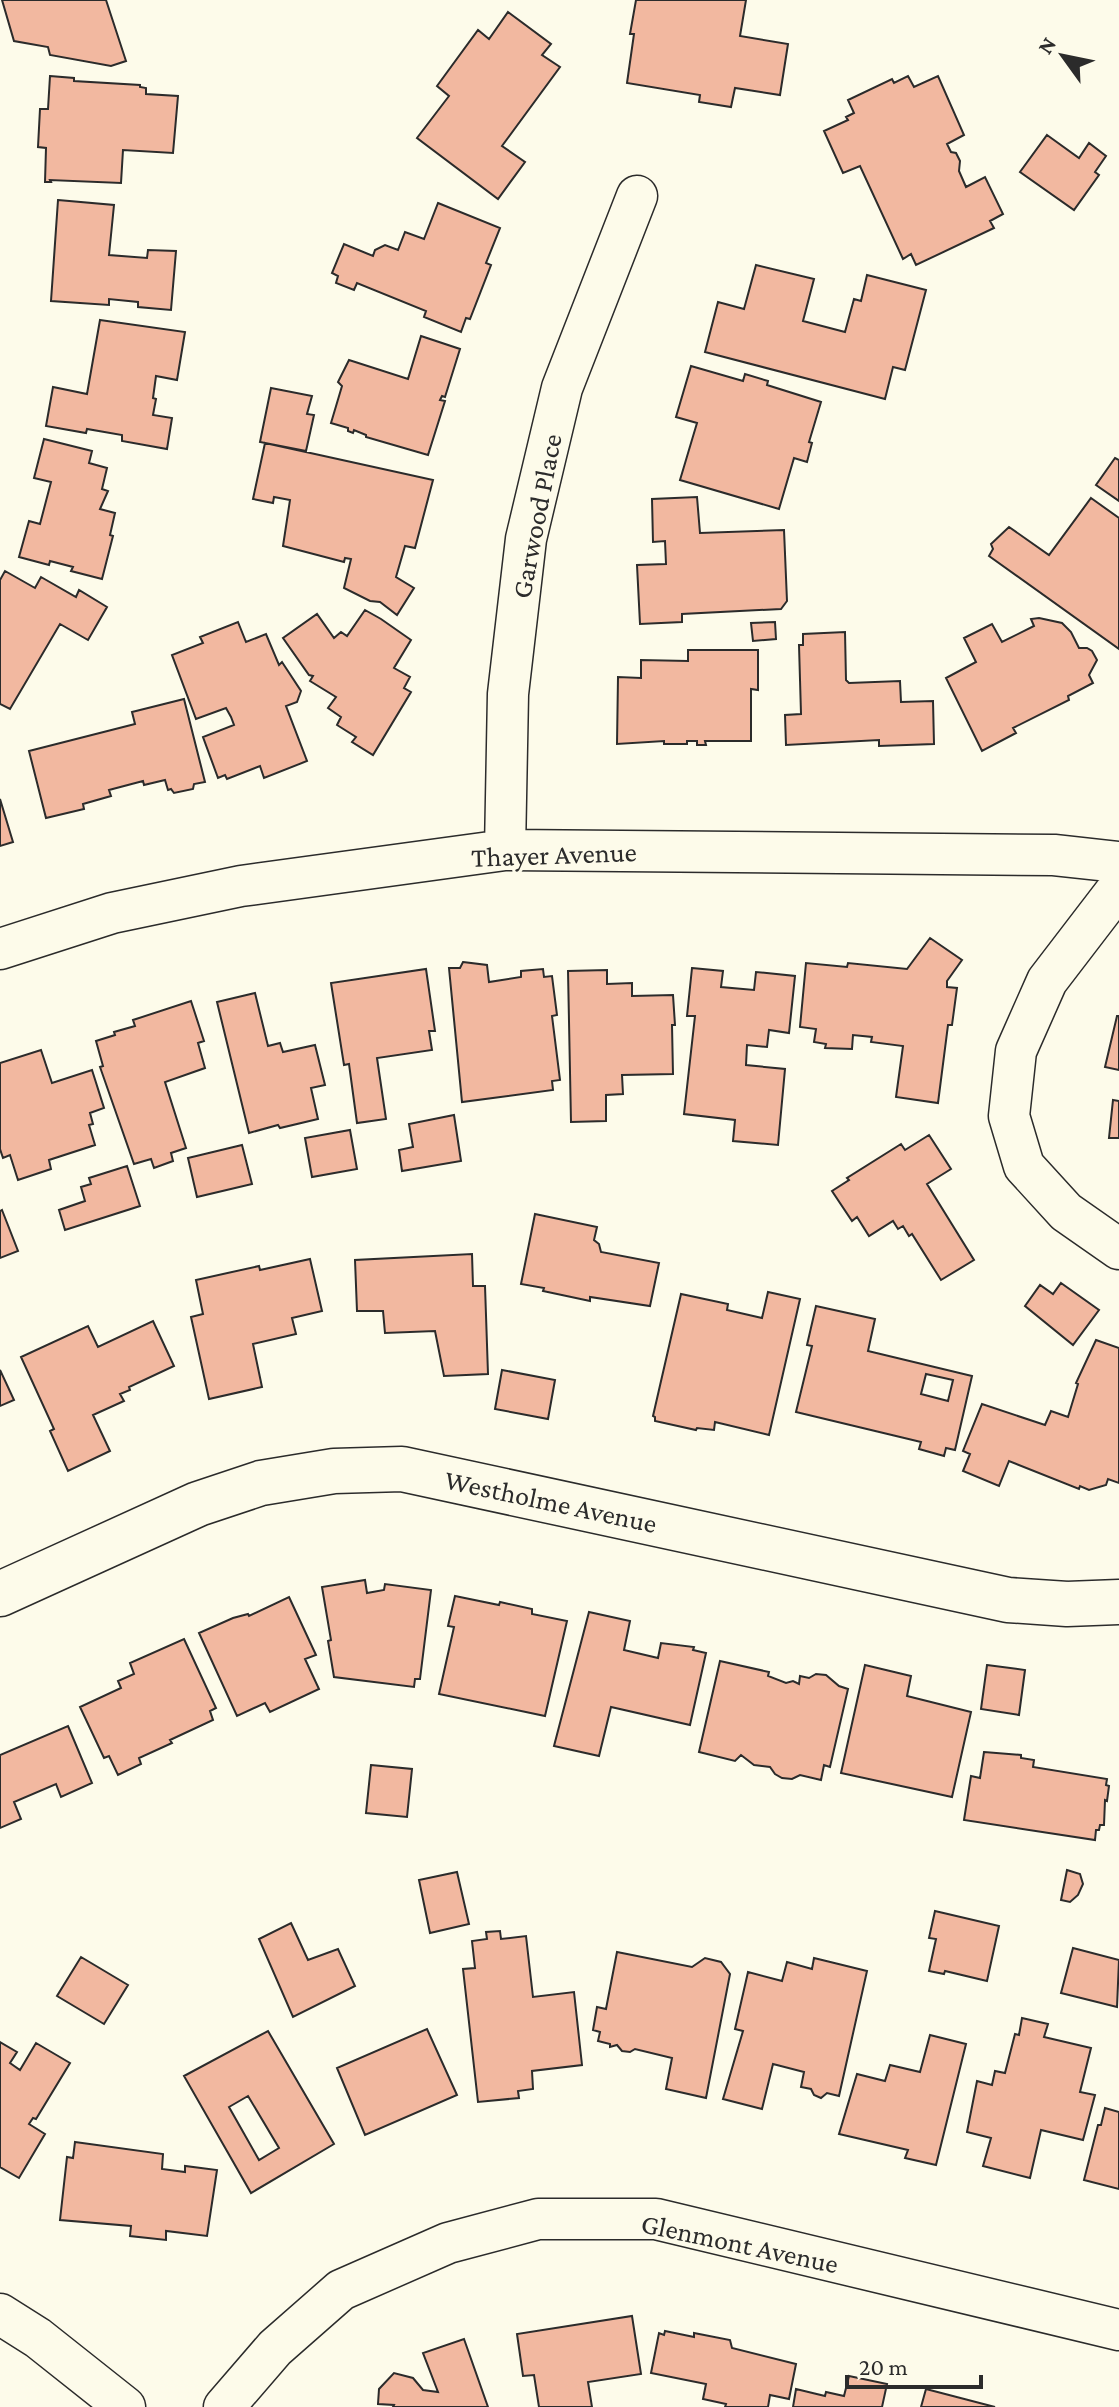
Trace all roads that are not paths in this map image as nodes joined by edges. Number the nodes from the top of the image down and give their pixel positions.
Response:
1 (637, 196) dead end
2 (505, 850) junction
3 (1119, 862) edge
4 (1119, 887) edge
5 (0, 949) edge
6 (1119, 1249) edge
7 (0, 1594) edge
8 (1119, 1602) edge
9 (0, 2314) edge
10 (1119, 2330) edge
11 (125, 2407) edge
12 (224, 2407) edge

1 - 2 street, Garwood Place
2 - 3 street, Thayer Avenue
2 - 5 street, Thayer Avenue
4 - 6 street
7 - 8 street, Westholme Avenue
9 - 11 street
10 - 12 street, Glenmont Avenue

